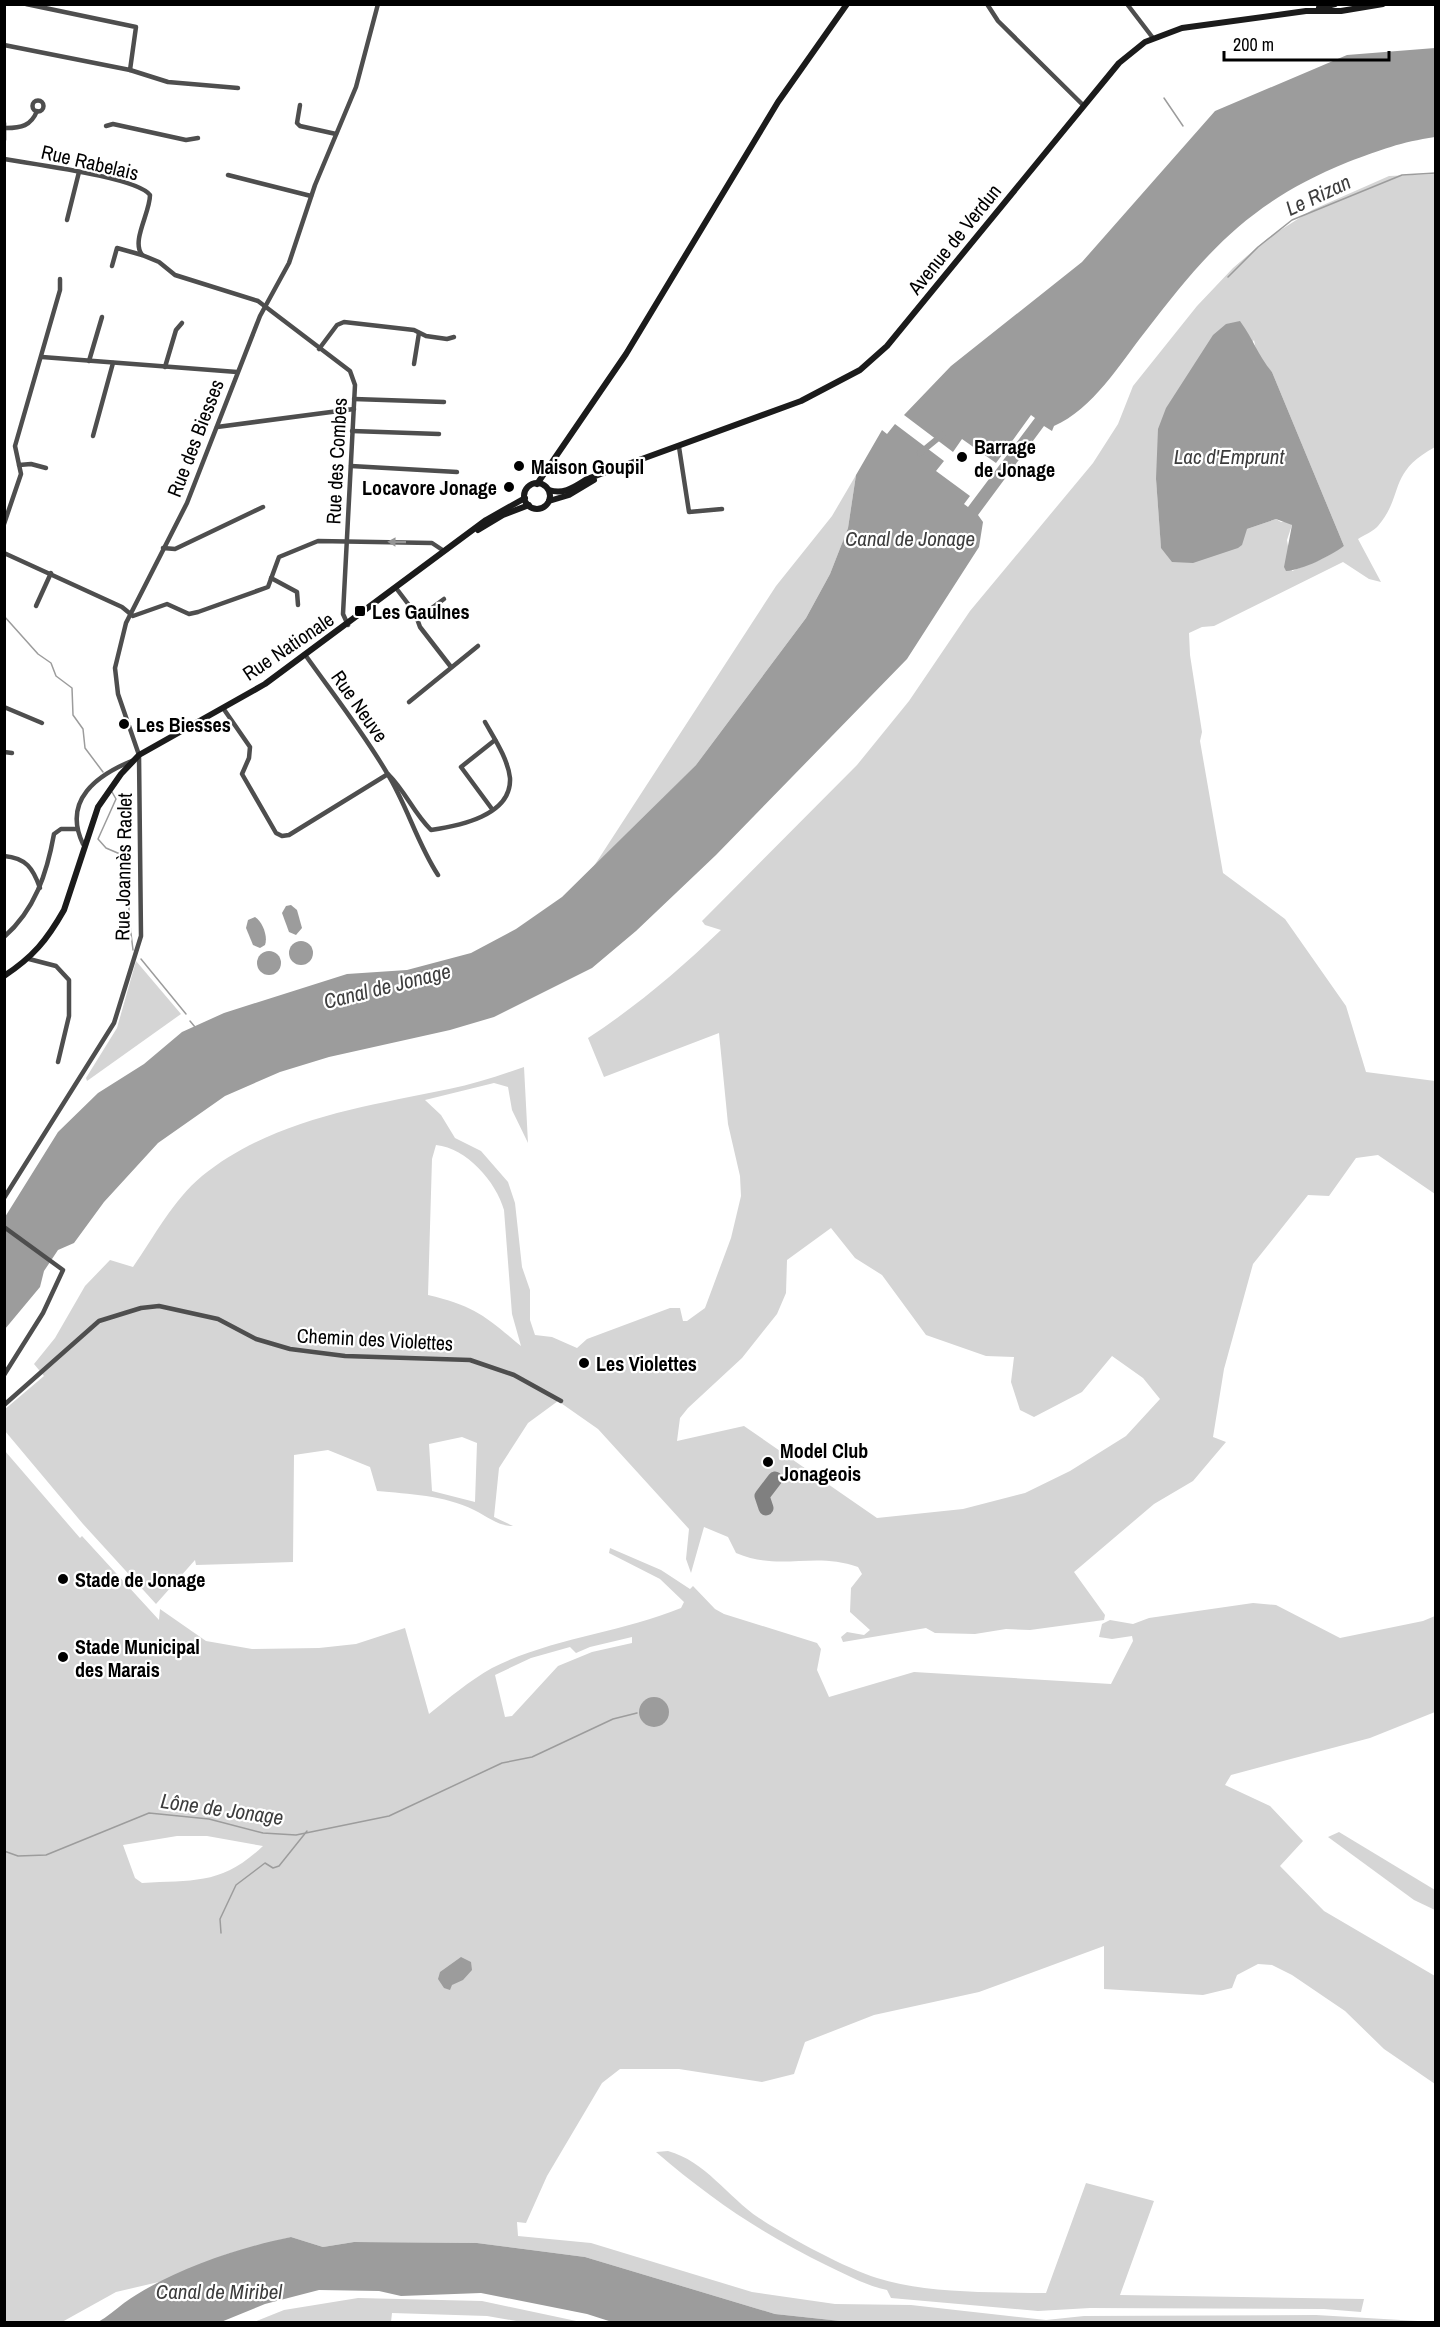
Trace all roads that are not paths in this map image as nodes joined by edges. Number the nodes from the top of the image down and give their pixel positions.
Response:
1 (26, 4) edge
2 (378, 4) edge
3 (847, 4) edge
4 (987, 4) edge
5 (1127, 4) edge
6 (1297, 4) edge
7 (1335, 4) edge
8 (1383, 4) edge
9 (1306, 11) junction
10 (1299, 12) junction
11 (1153, 38) junction
12 (4, 45) edge
13 (130, 70) junction
14 (238, 88) dead end
15 (300, 105) dead end
16 (1084, 105) junction
17 (37, 111) dead end
18 (5, 126) edge
19 (106, 126) dead end
20 (336, 134) junction
21 (198, 138) dead end
22 (4, 140) edge
23 (4, 159) edge
24 (79, 172) junction
25 (228, 175) dead end
26 (311, 196) junction
27 (67, 220) dead end
28 (141, 255) junction
29 (112, 266) dead end
30 (60, 279) dead end
31 (265, 306) junction
32 (102, 317) dead end
33 (182, 323) dead end
34 (419, 333) junction
35 (454, 337) dead end
36 (319, 349) junction
37 (42, 357) junction
38 (89, 361) junction
39 (113, 363) junction
40 (414, 364) dead end
41 (165, 367) junction
42 (237, 372) junction
43 (354, 399) junction
44 (444, 402) dead end
45 (354, 409) junction
46 (217, 427) junction
47 (352, 431) junction
48 (439, 434) dead end
49 (93, 436) dead end
50 (679, 447) junction
51 (19, 465) junction
52 (351, 465) junction
53 (46, 468) dead end
54 (457, 472) dead end
55 (602, 475) junction
56 (543, 486) junction
57 (525, 498) junction
58 (549, 501) junction
59 (529, 505) junction
60 (263, 507) dead end
61 (722, 509) dead end
62 (4, 524) edge
63 (346, 541) junction
64 (452, 545) junction
65 (163, 548) junction
66 (444, 551) junction
67 (4, 553) edge
68 (51, 573) junction
69 (271, 578) junction
70 (396, 588) junction
71 (444, 599) dead end
72 (298, 605) dead end
73 (36, 606) dead end
74 (129, 613) junction
75 (417, 619) junction
76 (348, 625) junction
77 (478, 646) dead end
78 (306, 656) junction
79 (451, 668) junction
80 (409, 702) dead end
81 (4, 707) edge
82 (223, 708) junction
83 (485, 722) dead end
84 (42, 723) dead end
85 (495, 740) junction
86 (4, 752) edge
87 (12, 753) dead end
88 (137, 757) junction
89 (388, 774) junction
90 (492, 809) junction
91 (77, 829) junction
92 (83, 844) junction
93 (4, 856) edge
94 (438, 875) dead end
95 (40, 888) junction
96 (4, 937) edge
97 (29, 959) junction
98 (4, 976) edge
99 (58, 1062) dead end
100 (4, 1198) edge
101 (4, 1227) edge
102 (4, 1375) edge
103 (561, 1401) dead end
104 (4, 1405) edge

1 - 13 street
2 - 20 street, Rue des Biesses
3 - 56 main road
4 - 16 street
5 - 11 street
6 - 10 street
7 - 9 main road, Avenue de Verdun
8 - 9 main road, Avenue de Verdun
9 - 10 main road, Avenue de Verdun
10 - 11 main road, Avenue de Verdun
11 - 16 main road, Avenue de Verdun
12 - 13 street
13 - 14 street
15 - 20 street
16 - 50 main road, Avenue de Verdun
17 - 18 street
18 - 22 street
19 - 21 street
20 - 26 street, Rue des Biesses
23 - 24 street, Rue Rabelais
24 - 27 street
24 - 28 street, Rue Rabelais
25 - 26 street
26 - 31 street, Rue des Biesses
28 - 29 street
28 - 31 street
30 - 37 street
31 - 36 street, Rue des Combes
31 - 42 street, Rue des Biesses
32 - 38 street
33 - 41 street
34 - 35 street
34 - 36 street
34 - 40 street
36 - 43 street, Rue des Combes
37 - 38 street
37 - 51 street
38 - 39 street
39 - 41 street
39 - 49 street
41 - 42 street
42 - 46 street, Rue des Biesses
43 - 44 street
43 - 45 street, Rue des Combes
45 - 46 street
45 - 47 street, Rue des Combes
46 - 65 street, Rue des Biesses
47 - 48 street
47 - 52 street, Rue des Combes
50 - 55 main road, Avenue de Verdun
50 - 61 street
51 - 53 street
51 - 62 street
52 - 54 street
52 - 63 street, Rue des Combes
55 - 56 main road, Avenue de Verdun
55 - 58 main road, Avenue de Verdun
56 - 57 main road
56 - 58 main road
57 - 59 main road
57 - 64 main road, Rue Nationale
58 - 59 main road
59 - 64 main road, Rue Nationale
60 - 65 street
66 -> 63 street
63 - 69 street
63 - 76 street, Rue des Combes
64 - 66 main road, Rue Nationale
65 - 74 street, Rue des Biesses
66 - 70 main road, Rue Nationale
67 - 68 street
68 - 73 street
68 - 74 street
69 - 72 street
69 - 74 street
70 - 75 street
70 - 76 main road, Rue Nationale
71 - 75 street
74 - 88 street, Rue des Biesses
75 - 79 street
76 - 78 main road, Rue Nationale
77 - 79 street
78 - 82 main road, Rue Nationale
78 - 89 street, Rue Neuve
79 - 80 street
81 - 84 street
82 - 88 main road, Rue Nationale
82 - 89 street
83 - 85 street
85 - 90 street
85 - 90 street
86 - 87 street
88 - 91 street, Rue Nationale
88 - 92 main road, Rue Nationale
88 - 100 street, Rue Joannès Raclet
89 - 90 street, Rue Neuve
89 - 94 street, Rue Neuve
91 - 92 street, Rue Nationale
91 - 95 street
92 - 97 main road, Rue Nationale
93 - 95 street
95 - 96 street
97 - 98 main road, Rue Nationale
97 - 99 street
101 - 102 street
103 - 104 street, Chemin des Violettes

